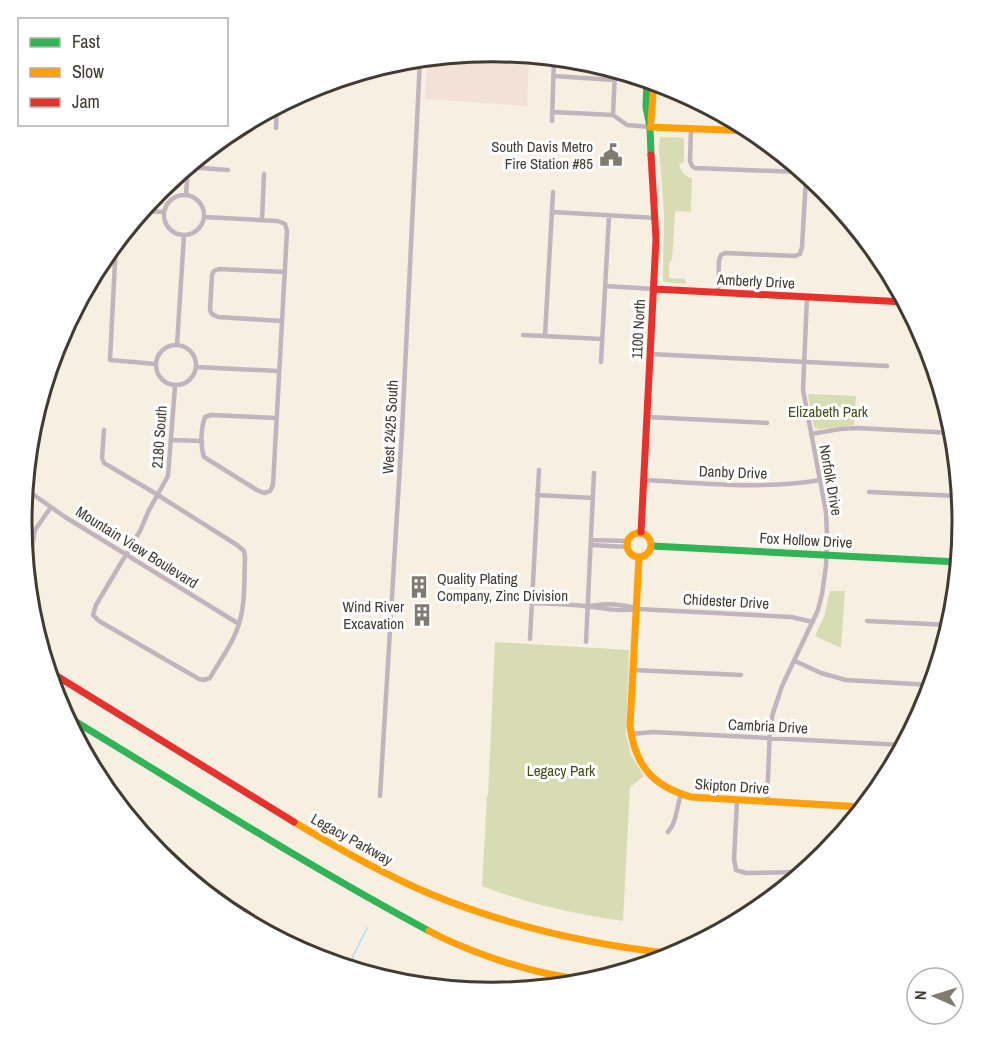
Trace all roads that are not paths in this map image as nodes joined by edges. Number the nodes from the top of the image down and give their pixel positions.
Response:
1 (554, 66) edge
2 (420, 68) edge
3 (554, 76) junction
4 (615, 80) joint
5 (647, 89) edge
6 (654, 92) edge
7 (552, 112) junction
8 (277, 116) edge
9 (614, 116) junction
10 (552, 121) dead end
11 (650, 127) junction
12 (276, 128) dead end
13 (691, 128) junction
14 (731, 130) edge
15 (198, 168) edge
16 (228, 170) dead end
17 (790, 172) edge
18 (264, 174) dead end
19 (187, 177) edge
20 (806, 186) edge
21 (553, 192) dead end
22 (186, 195) junction
23 (153, 212) edge
24 (164, 212) junction
25 (552, 212) junction
26 (609, 216) junction
27 (204, 217) junction
28 (656, 218) junction
29 (262, 220) junction
30 (184, 235) junction
31 (115, 258) edge
32 (285, 272) junction
33 (605, 286) junction
34 (654, 289) junction
35 (718, 292) junction
36 (807, 297) junction
37 (895, 301) edge
38 (282, 321) junction
39 (523, 335) dead end
40 (545, 336) junction
41 (602, 339) junction
42 (177, 345) junction
43 (650, 354) junction
44 (601, 362) dead end
45 (803, 362) junction
46 (156, 364) junction
47 (887, 366) dead end
48 (196, 367) junction
49 (279, 371) junction
50 (175, 386) junction
51 (647, 417) junction
52 (276, 418) junction
53 (767, 423) dead end
54 (104, 430) dead end
55 (943, 432) edge
56 (811, 434) junction
57 (171, 440) junction
58 (202, 441) junction
59 (539, 470) dead end
60 (594, 473) dead end
61 (644, 480) junction
62 (820, 480) junction
63 (869, 492) dead end
64 (32, 494) edge
65 (537, 495) junction
66 (158, 496) junction
67 (951, 496) edge
68 (593, 498) junction
69 (51, 507) junction
70 (641, 532) junction
71 (591, 542) junction
72 (628, 544) junction
73 (652, 546) junction
74 (32, 547) edge
75 (127, 554) junction
76 (827, 555) junction
77 (639, 557) junction
78 (950, 562) edge
79 (532, 603) junction
80 (588, 606) junction
81 (637, 609) junction
82 (867, 621) dead end
83 (813, 622) junction
84 (239, 624) junction
85 (940, 625) edge
86 (530, 639) dead end
87 (586, 642) dead end
88 (795, 661) junction
89 (633, 670) junction
90 (741, 675) dead end
91 (59, 677) edge
92 (921, 684) edge
93 (78, 723) edge
94 (631, 735) junction
95 (770, 738) junction
96 (893, 745) edge
97 (681, 795) junction
98 (380, 796) dead end
99 (737, 801) junction
100 (767, 802) junction
101 (852, 806) edge
102 (668, 832) dead end
103 (790, 872) edge
104 (655, 952) edge
105 (562, 976) edge

1 - 3 street
2 - 98 street, West 2425 South
3 - 4 street
3 - 7 street
4 - 9 street
5 - 11 main road, 1100 North
6 - 11 main road, 1100 North
7 - 9 street
7 - 10 street
8 - 12 street
9 - 11 street
11 - 13 main road
11 - 28 main road, 1100 North
13 - 14 main road
13 - 17 street
15 - 16 street
18 - 29 street
19 - 22 street
20 - 35 street
21 - 25 street
22 - 24 street
22 - 27 street
23 - 24 street
24 - 30 street
25 - 26 street
25 - 40 street
26 - 28 street
26 - 33 street
27 - 29 street
27 - 30 street
28 - 34 main road, 1100 North
29 - 32 street
30 - 42 street
31 - 46 street
32 - 38 street
32 - 38 street
33 - 34 street, Amberly Drive
33 - 41 street
34 - 35 main road, Amberly Drive
34 - 43 main road, 1100 North
35 - 36 main road, Amberly Drive
36 - 37 main road, Amberly Drive
36 - 45 street, Norfolk Drive
38 - 49 street
39 - 40 street
40 - 41 street
41 - 44 street
42 - 46 street
42 - 48 street
43 - 45 street
43 - 51 main road, 1100 North
45 - 47 street
45 - 56 street, Norfolk Drive
46 - 50 street
48 - 49 street
48 - 50 street
49 - 52 street
50 - 57 street, 2180 South
51 - 53 street
51 - 61 main road, 1100 North
52 - 58 street
52 - 58 street
54 - 66 street
55 - 56 street
56 - 62 street, Norfolk Drive
57 - 58 street
57 - 66 street, 2180 South
59 - 65 street
60 - 68 street
61 - 62 street, Danby Drive
61 - 70 main road, 1100 North
62 - 76 street, Norfolk Drive
63 - 67 street
64 - 69 street, Mountain View Boulevard
65 - 68 street
65 - 79 street
66 - 75 street, 2180 South
66 - 84 street
68 - 71 street
69 - 74 street
69 - 75 street, Mountain View Boulevard
70 - 72 main road
70 - 73 main road
71 - 72 street
71 - 80 street
72 - 77 main road
73 - 76 main road, Fox Hollow Drive
73 - 77 main road
75 - 84 street, Mountain View Boulevard
75 - 84 street, 2180 South
76 - 78 main road, Fox Hollow Drive
76 - 83 street, Norfolk Drive
77 - 81 main road
79 - 80 street, Chidester Drive
79 - 86 street
80 - 81 street, Chidester Drive
80 - 87 street
81 - 83 street, Chidester Drive
81 - 89 main road
82 - 85 street
83 - 88 street, Norfolk Drive
88 - 92 street
88 - 95 street, Norfolk Drive
89 - 90 street
89 - 94 main road
91 - 104 main road, Legacy Parkway
93 - 105 main road
94 - 95 street, Cambria Drive
94 - 97 main road, Skipton Drive
95 - 96 street, Cambria Drive
95 - 100 street, Norfolk Drive
97 - 99 main road, Skipton Drive
97 - 102 street
99 - 100 main road, Skipton Drive
99 - 103 street
100 - 101 main road, Skipton Drive

